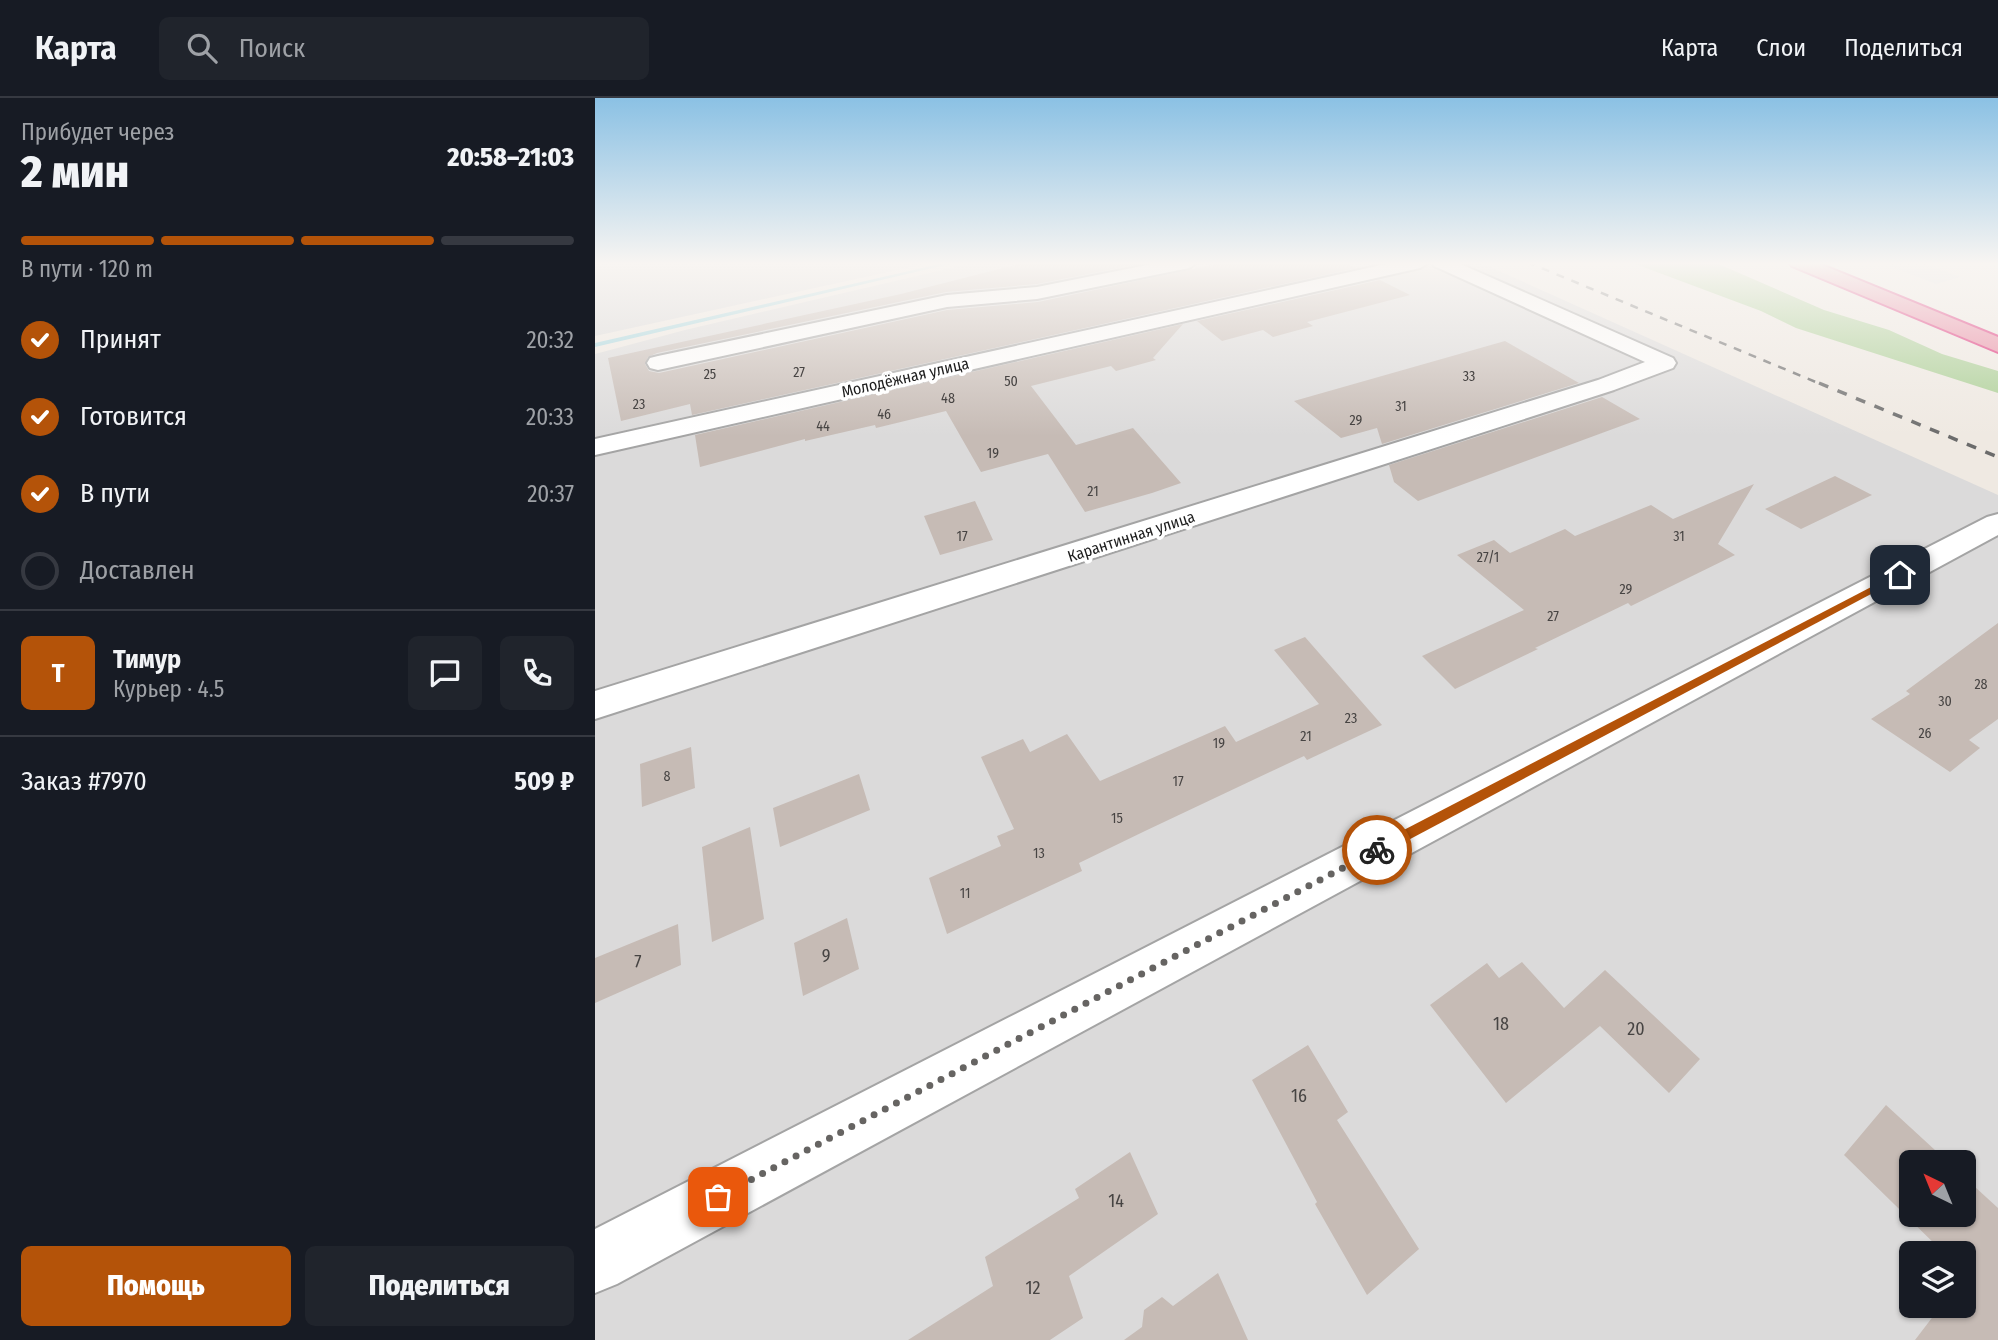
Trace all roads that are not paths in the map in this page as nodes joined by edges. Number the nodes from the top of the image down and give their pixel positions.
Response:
1 (859, 320) edge
2 (1162, 320) edge
3 (1570, 320) edge
4 (1938, 320) edge
5 (1978, 320) edge
6 (1998, 328) edge
7 (1998, 345) edge
8 (658, 363) dead end
9 (595, 447) edge
10 (1998, 523) edge
11 (595, 705) edge
12 (595, 1262) edge

1 - 8 street
2 - 9 street, Молодёжная улица
3 - 11 street, Карантинная улица
4 - 7 highway
5 - 6 highway
10 - 12 street

